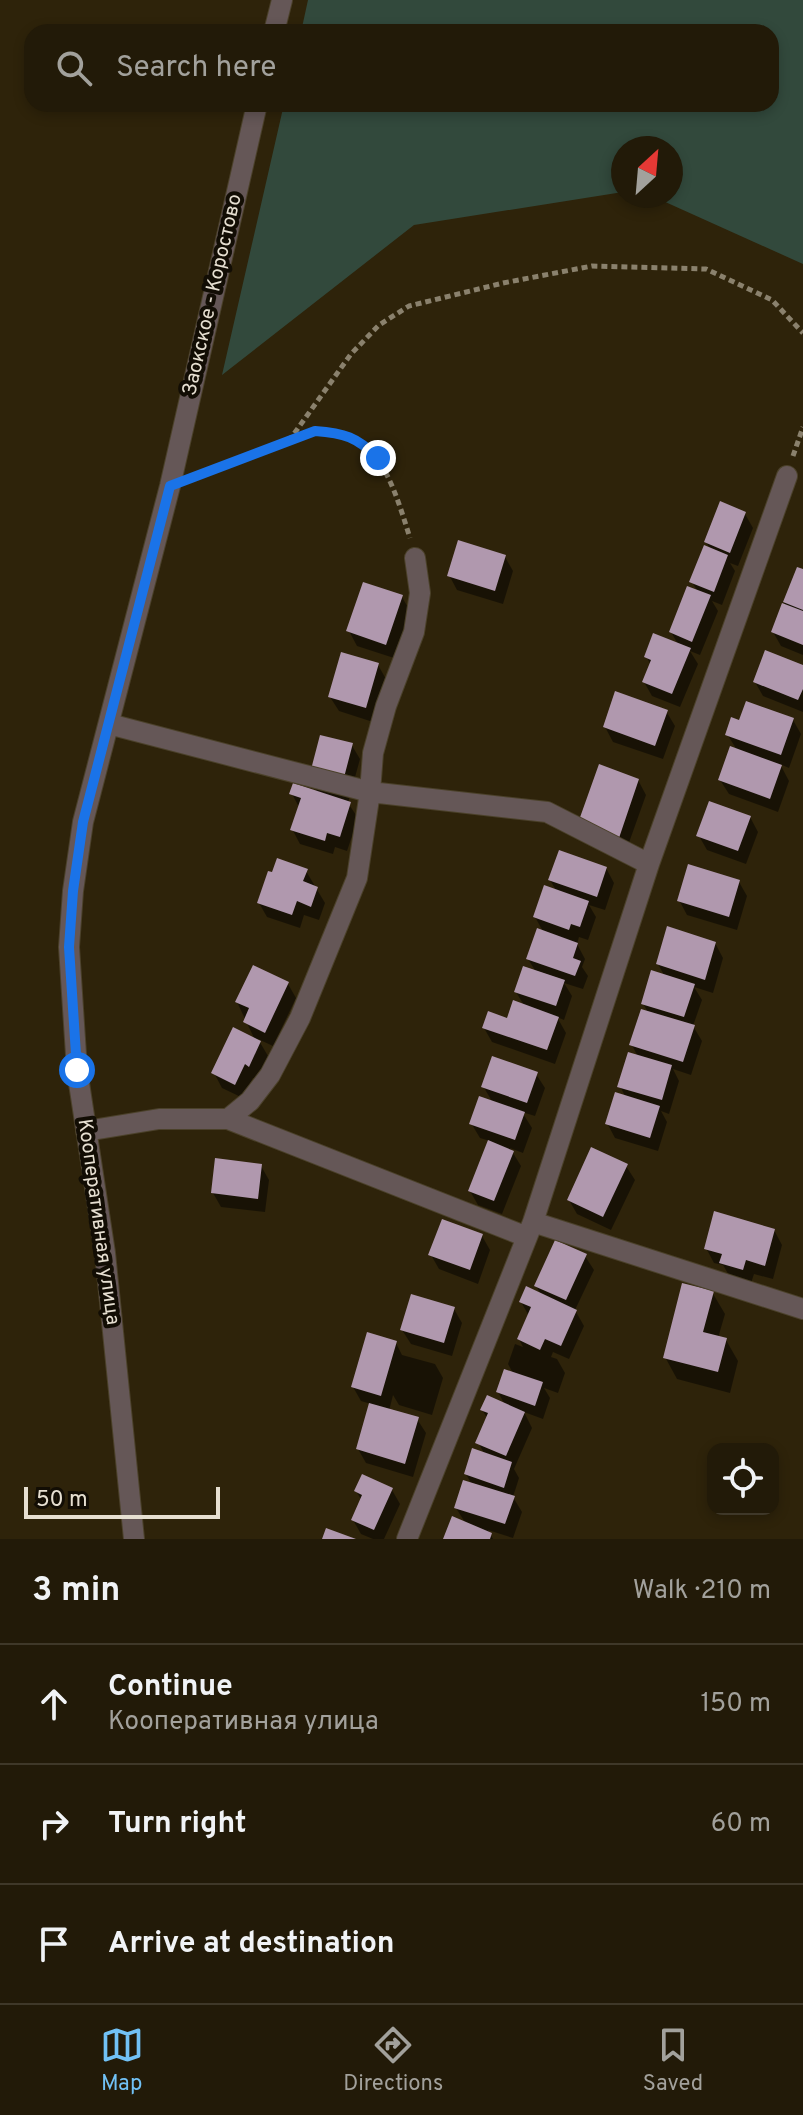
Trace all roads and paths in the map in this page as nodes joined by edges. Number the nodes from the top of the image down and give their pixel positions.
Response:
1 (282, 0) edge
2 (276, 24) edge
3 (255, 112) edge
4 (803, 333) edge
5 (803, 427) edge
6 (291, 438) junction
7 (787, 476) joint
8 (170, 486) junction
9 (415, 558) joint
10 (109, 724) junction
11 (370, 792) junction
12 (649, 864) junction
13 (228, 1119) junction
14 (86, 1131) junction
15 (530, 1229) junction
16 (803, 1309) edge
17 (134, 1539) edge
18 (407, 1539) edge

1 - 2 street
3 - 8 street, Заокское - Коростово
4 - 6 path
5 - 7 path
6 - 8 path
6 - 9 path
7 - 12 street
8 - 10 street, Кооперативная улица
9 - 11 street
10 - 11 street
10 - 14 street, Кооперативная улица
11 - 12 street
11 - 13 street
12 - 15 street
13 - 14 street
13 - 15 street
14 - 17 street, Кооперативная улица
15 - 16 street
15 - 18 street

